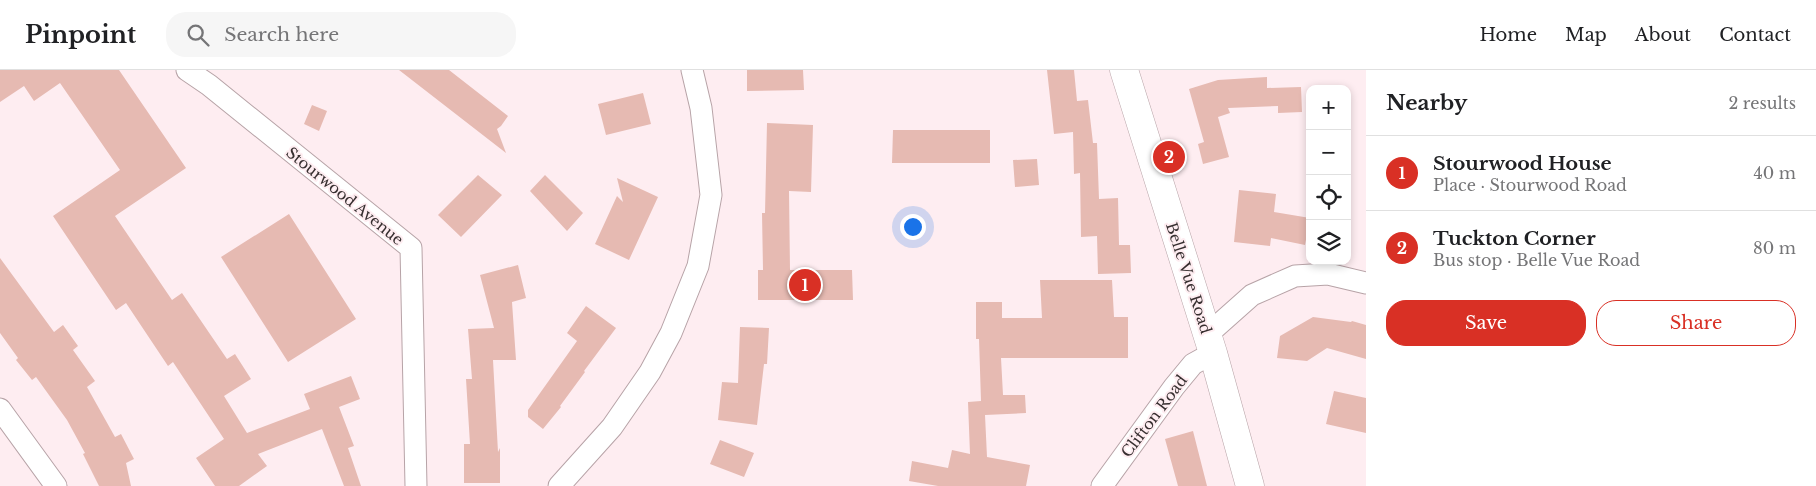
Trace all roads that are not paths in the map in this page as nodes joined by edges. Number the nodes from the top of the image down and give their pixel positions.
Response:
1 (187, 70) edge
2 (692, 70) edge
3 (1124, 70) edge
4 (1366, 284) edge
5 (1210, 344) junction
6 (0, 409) edge
7 (56, 486) edge
8 (416, 486) edge
9 (559, 486) edge
10 (1102, 486) edge
11 (1250, 486) edge

1 - 8 street, Stourwood Avenue
2 - 9 street
3 - 5 main road, Belle Vue Road
4 - 5 street, Clifton Road
5 - 10 street, Clifton Road
5 - 11 main road, Belle Vue Road
6 - 7 street

